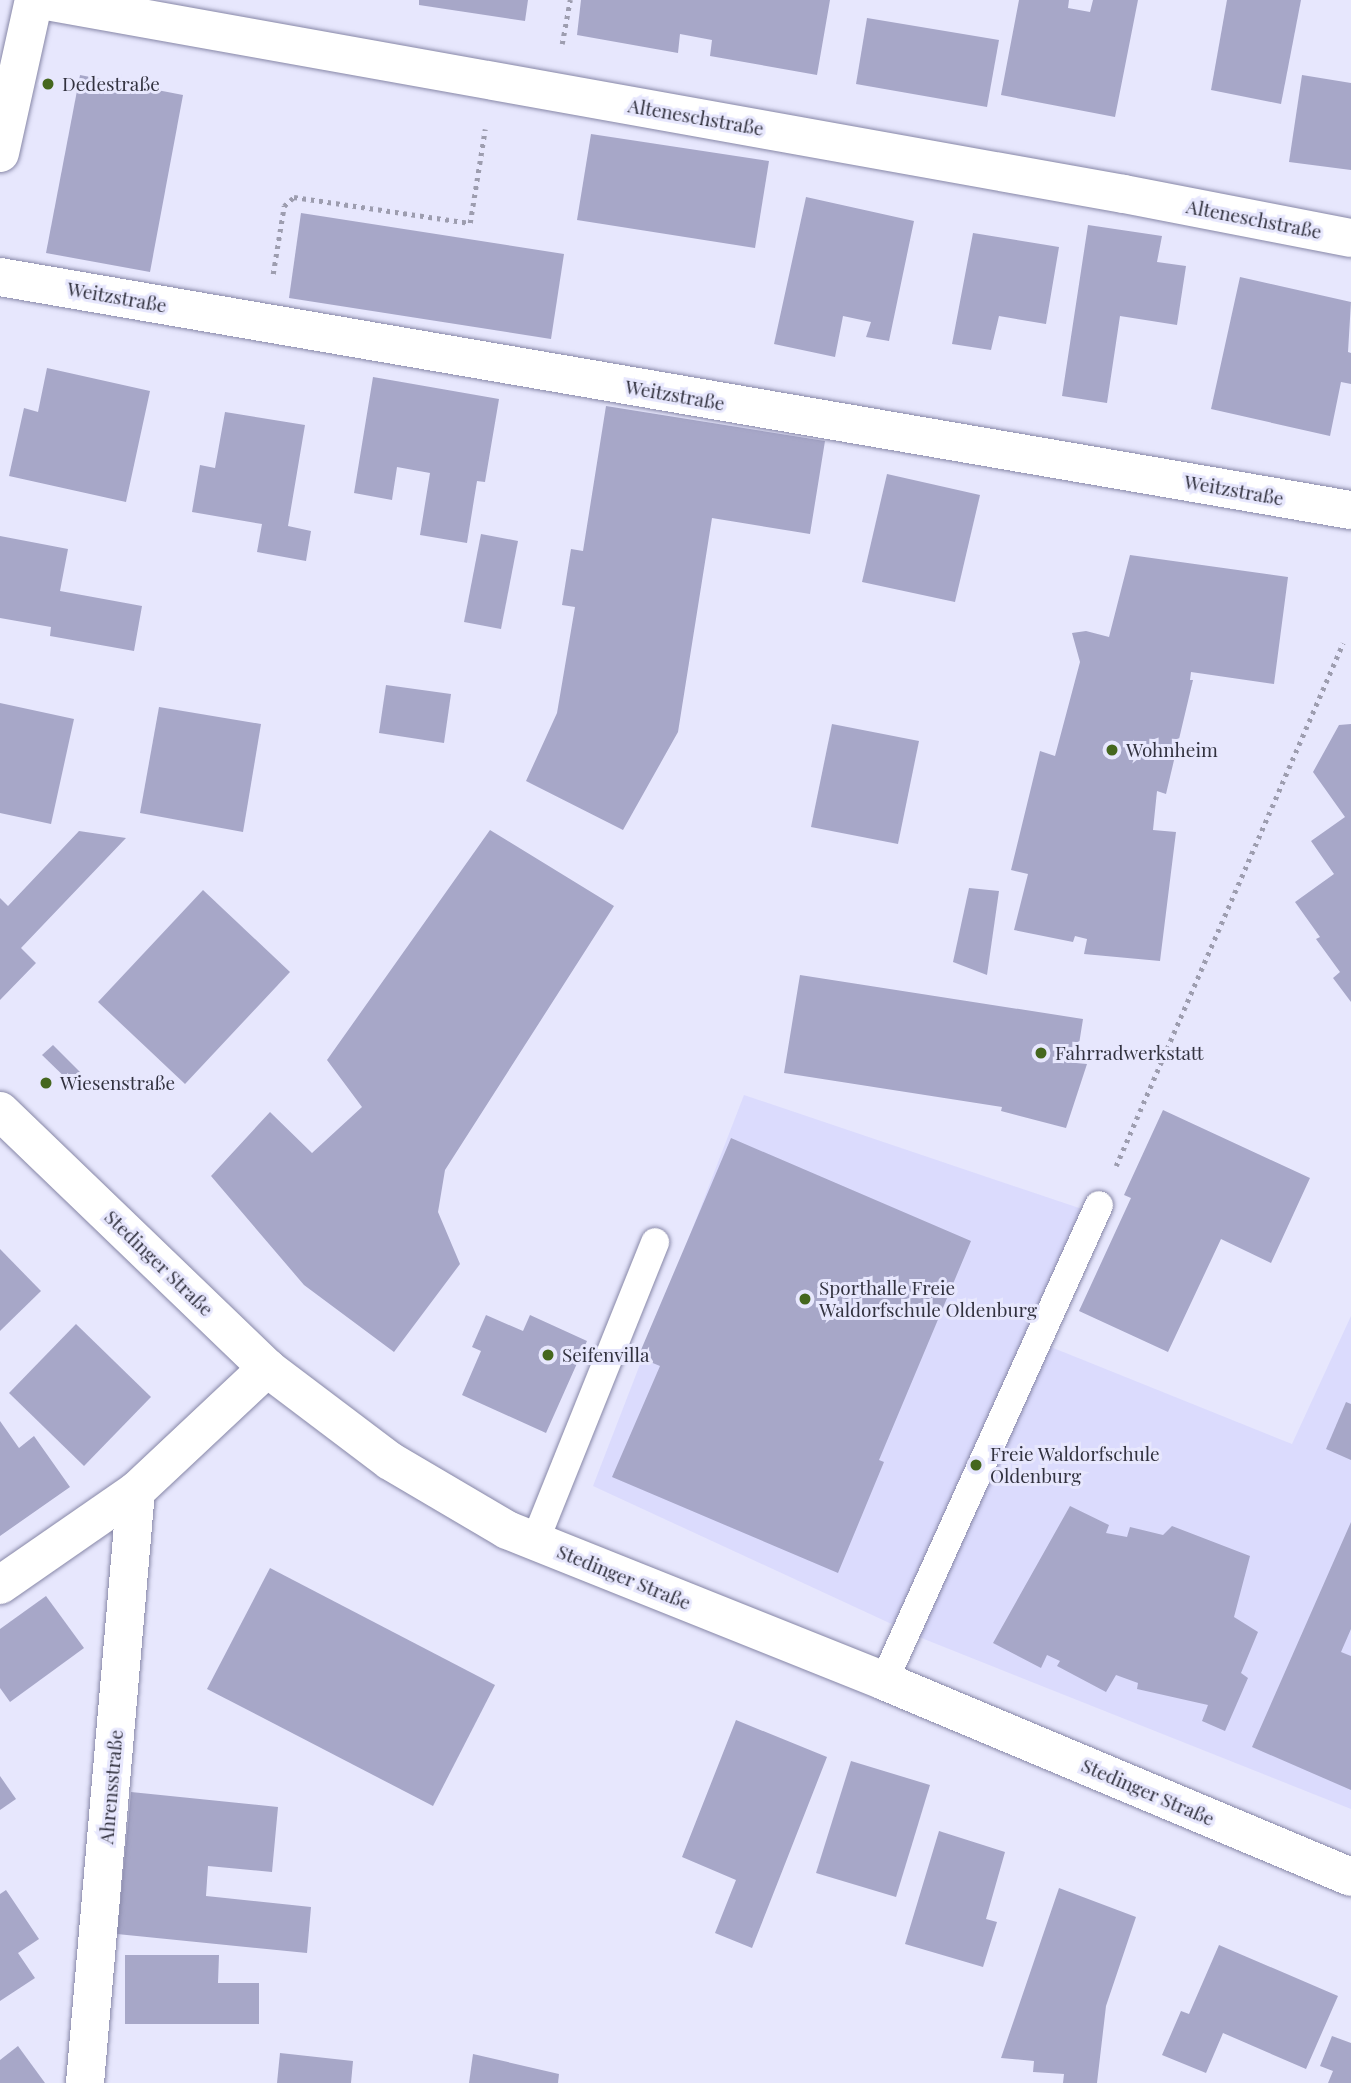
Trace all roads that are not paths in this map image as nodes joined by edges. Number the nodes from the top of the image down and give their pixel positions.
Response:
1 (34, 0) edge
2 (41, 0) edge
3 (0, 153) edge
4 (1351, 238) edge
5 (0, 277) edge
6 (1351, 510) edge
7 (0, 1111) edge
8 (1099, 1205) road end
9 (655, 1242) dead end
10 (267, 1368) junction
11 (136, 1491) junction
12 (535, 1541) junction
13 (0, 1585) edge
14 (884, 1681) junction
15 (1351, 1877) edge
16 (85, 2083) edge

1 - 3 street
2 - 4 street, Alteneschstraße
5 - 6 street, Weitzstraße
7 - 10 street, Stedinger Straße
8 - 14 lane
9 - 12 lane
10 - 11 street
10 - 12 street, Stedinger Straße
11 - 13 street
11 - 16 street, Ahrensstraße
12 - 14 street, Stedinger Straße
14 - 15 street, Stedinger Straße

